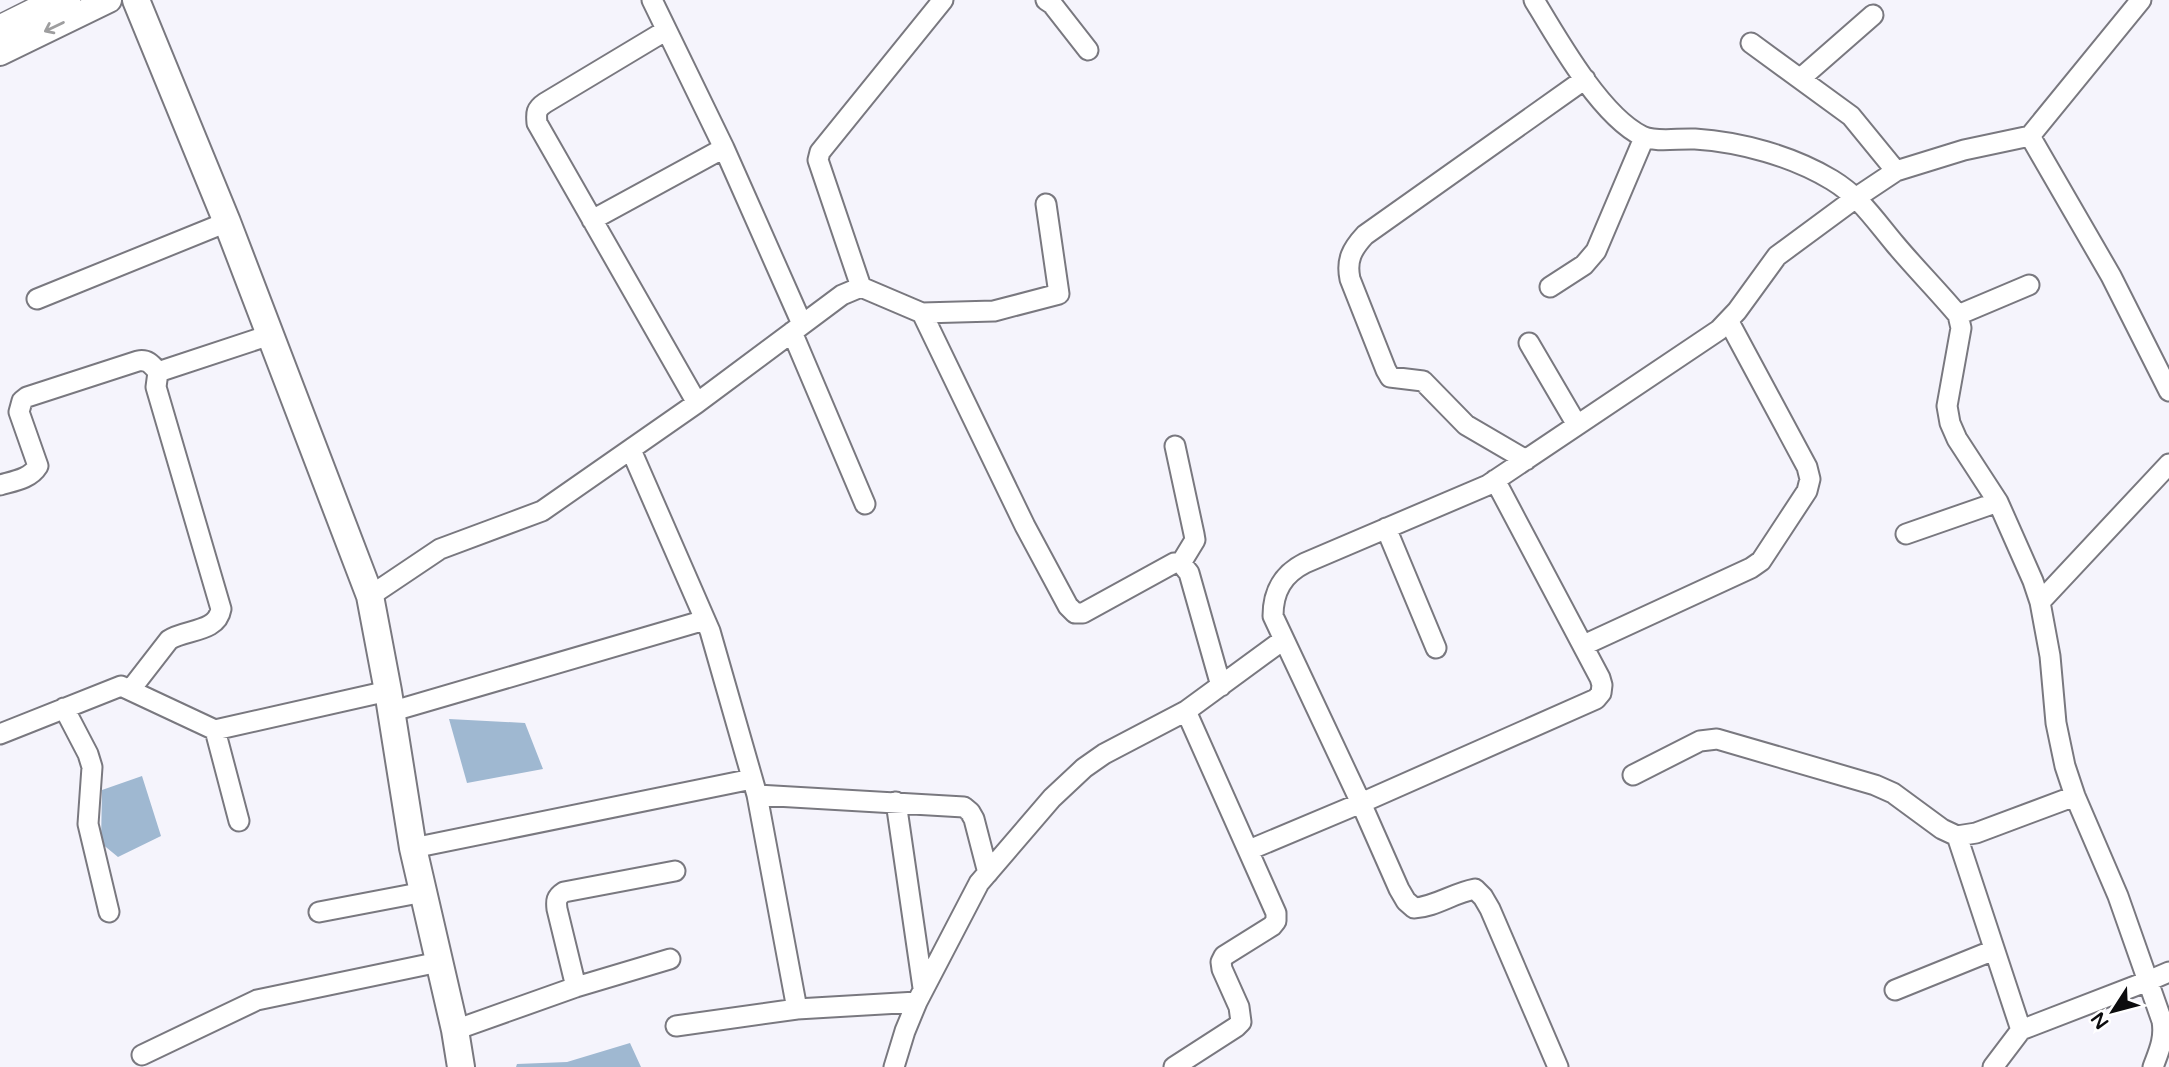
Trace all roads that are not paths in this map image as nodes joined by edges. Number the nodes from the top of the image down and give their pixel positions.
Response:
1 (64, 0) edge
2 (108, 0) edge
3 (136, 0) edge
4 (652, 0) edge
5 (943, 0) edge
6 (1046, 0) edge
7 (1534, 0) edge
8 (2141, 0) edge
9 (1873, 15) dead end
10 (665, 31) junction
11 (0, 32) edge
12 (1751, 43) dead end
13 (1088, 50) dead end
14 (0, 53) edge
15 (1801, 78) junction
16 (1585, 79) junction
17 (2030, 136) junction
18 (1644, 138) junction
19 (724, 148) junction
20 (1896, 171) junction
21 (1857, 197) junction
22 (1046, 204) dead end
23 (592, 220) junction
24 (227, 222) junction
25 (2028, 285) dead end
26 (861, 287) junction
27 (1550, 287) dead end
28 (37, 299) dead end
29 (922, 313) junction
30 (1958, 315) junction
31 (1729, 322) junction
32 (797, 328) junction
33 (270, 335) junction
34 (1529, 342) dead end
35 (159, 372) junction
36 (2169, 391) edge
37 (697, 403) junction
38 (1577, 425) junction
39 (1175, 446) dead end
40 (631, 450) junction
41 (1526, 460) junction
42 (2169, 464) edge
43 (1495, 480) junction
44 (0, 485) edge
45 (1998, 502) junction
46 (865, 504) dead end
47 (1386, 528) junction
48 (1906, 534) dead end
49 (1181, 563) junction
50 (370, 596) junction
51 (2040, 602) junction
52 (705, 620) junction
53 (1283, 640) junction
54 (1584, 645) junction
55 (1436, 648) dead end
56 (1220, 686) junction
57 (131, 689) junction
58 (389, 701) junction
59 (64, 708) junction
60 (1186, 711) junction
61 (215, 730) junction
62 (0, 734) edge
63 (1633, 775) dead end
64 (754, 787) junction
65 (2075, 796) junction
66 (896, 802) junction
67 (1361, 803) junction
68 (239, 821) dead end
69 (1957, 836) junction
70 (413, 848) junction
71 (1249, 850) junction
72 (675, 871) dead end
73 (988, 873) junction
74 (424, 892) junction
75 (109, 912) dead end
76 (319, 912) dead end
77 (1994, 950) junction
78 (670, 959) dead end
79 (439, 962) junction
80 (2169, 972) edge
81 (2148, 981) junction
82 (576, 987) junction
83 (1895, 990) dead end
84 (920, 995) junction
85 (797, 1009) junction
86 (676, 1026) dead end
87 (456, 1030) junction
88 (2021, 1030) junction
89 (142, 1055) dead end
90 (461, 1067) edge
91 (894, 1067) edge
92 (1174, 1067) edge
93 (1558, 1067) edge
94 (1993, 1067) edge
95 (2153, 1067) edge

1 - 11 highway
2 -> 14 street
3 - 24 main road
4 - 10 street
5 - 26 street
6 - 13 street
7 - 16 street
8 - 17 street
9 - 15 street
10 - 19 street
10 - 23 street
12 - 15 street
15 - 20 street
16 - 18 street
16 - 41 street
17 - 20 street
17 - 36 street
18 - 21 street
18 - 27 street
19 - 23 street
19 - 32 street
20 - 21 street
21 - 30 street
21 - 31 street
22 - 29 street
23 - 37 street
24 - 28 street
24 - 33 main road
25 - 30 street
26 - 29 street
26 - 32 street
29 - 49 street
30 - 45 street
31 - 38 street
31 - 54 street
32 - 37 street
32 - 46 street
33 - 35 street
33 - 50 main road
34 - 38 street
35 - 44 street
35 - 57 street
37 - 40 street
38 - 41 street
39 - 49 street
40 - 50 street
40 - 52 street
41 - 43 street
42 - 51 street
43 - 47 street
43 - 54 street
45 - 48 street
45 - 51 street
47 - 53 street
47 - 55 street
49 - 56 street
50 - 58 main road
51 - 65 street
52 - 58 street
52 - 64 street
53 - 56 street
53 - 67 street
54 - 67 street
56 - 60 street
57 - 59 street
57 - 61 street
58 - 61 street
58 - 70 main road
59 - 62 street
59 - 75 street
60 - 71 street
60 - 73 street
61 - 68 street
63 - 69 street
64 - 66 street
64 - 70 street
64 - 85 street
65 - 69 street
65 - 81 street
66 - 73 street
66 - 84 street
67 - 71 street
67 - 93 street
69 - 77 street
70 - 74 main road
71 - 92 street
72 - 82 street
73 - 84 street
74 - 76 street
74 - 79 main road
77 - 83 street
77 - 88 street
78 - 82 street
79 - 87 main road
79 - 89 street
80 - 81 street
81 - 88 street
81 - 95 street
82 - 87 street
84 - 85 street
84 - 91 street
85 - 86 street
87 - 90 main road
88 - 94 street

